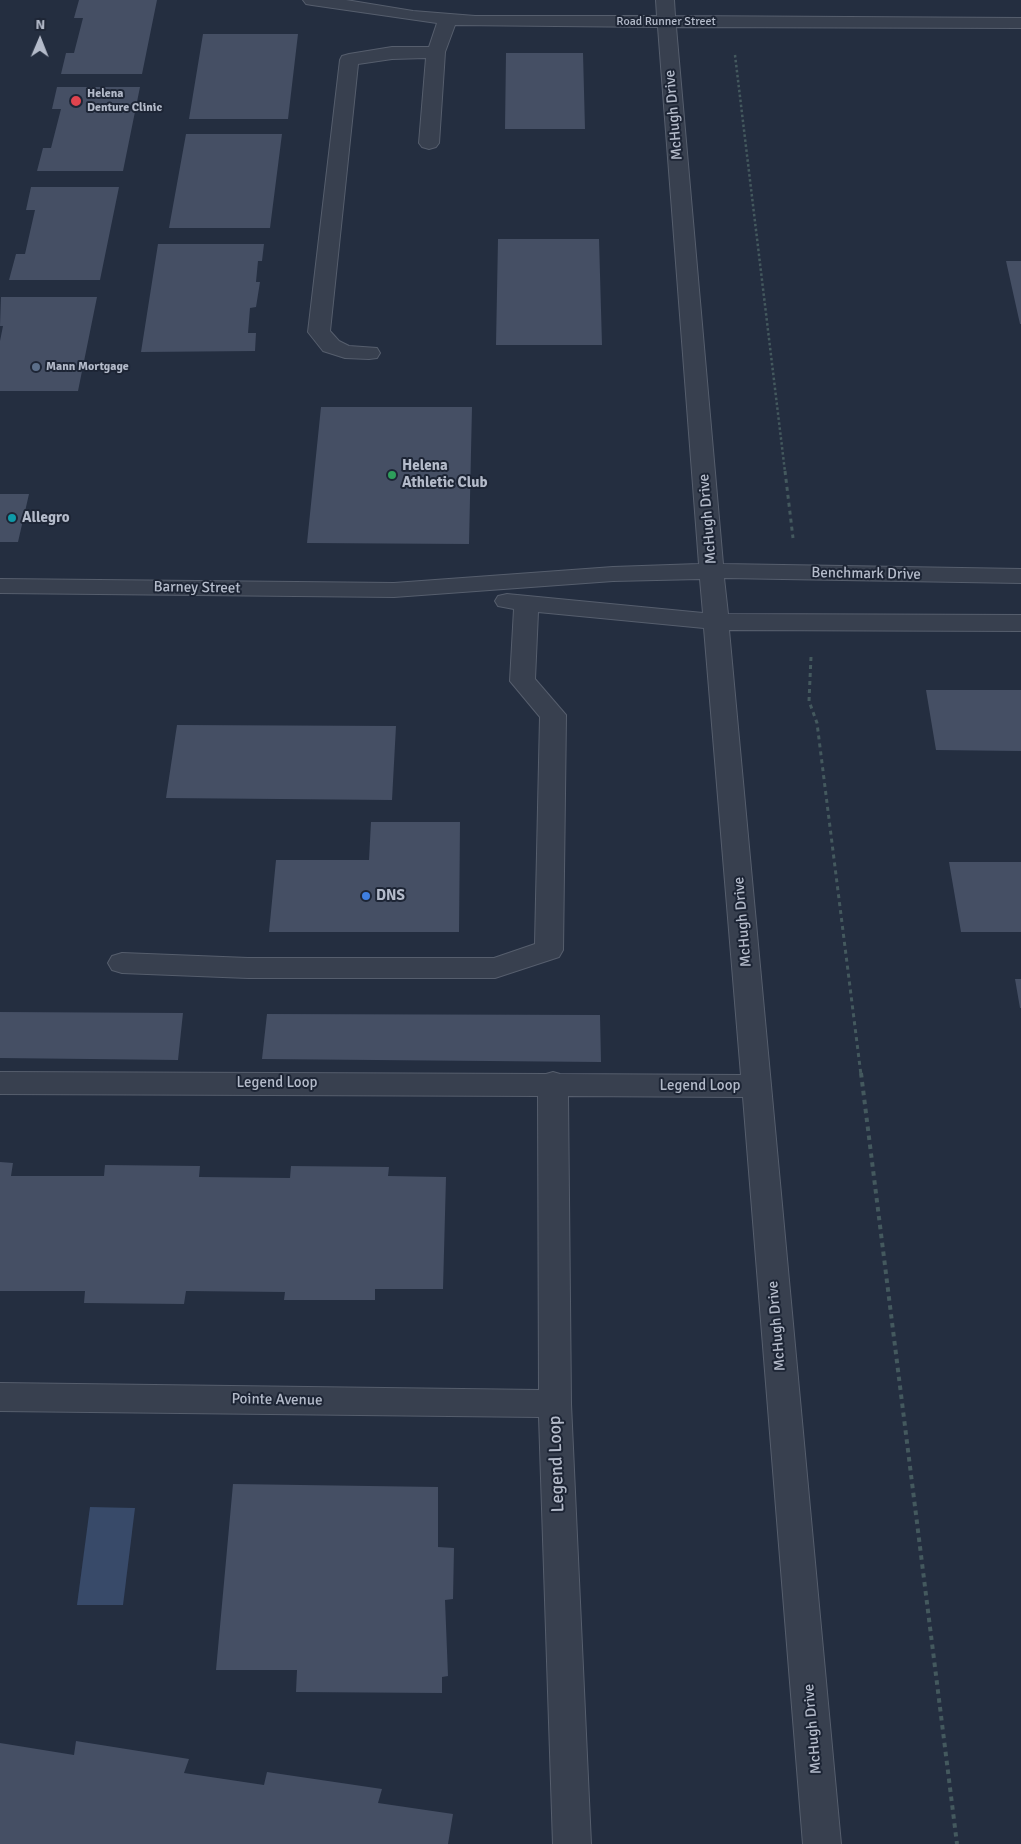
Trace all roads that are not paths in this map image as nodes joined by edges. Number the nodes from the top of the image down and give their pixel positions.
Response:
1 (312, 0) edge
2 (666, 11) edge
3 (448, 19) junction
4 (1021, 23) edge
5 (436, 52) junction
6 (429, 143) dead end
7 (369, 353) dead end
8 (712, 571) junction
9 (1021, 576) edge
10 (0, 586) edge
11 (394, 590) junction
12 (526, 603) junction
13 (716, 622) junction
14 (1021, 623) edge
15 (122, 963) dead end
16 (0, 1083) edge
17 (553, 1084) junction
18 (756, 1086) junction
19 (0, 1397) edge
20 (555, 1404) junction
21 (572, 1844) edge
22 (822, 1844) edge

1 - 3 street, Road Runner Street
2 - 3 street, Road Runner Street
2 - 4 street, Road Runner Street
2 - 8 street, McHugh Drive
3 - 5 street
5 - 6 street
5 - 7 street
8 - 9 street, Benchmark Drive
8 - 11 street, Benchmark Drive
8 - 13 street, McHugh Drive
10 - 11 street, Barney Street
11 - 12 street
12 - 13 street
12 - 15 street
13 - 14 street
13 - 18 street, McHugh Drive
16 - 17 street, Legend Loop
17 - 18 street, Legend Loop
17 - 20 street, Legend Loop
18 - 22 street, McHugh Drive
19 - 20 street, Pointe Avenue
20 - 21 street, Legend Loop

